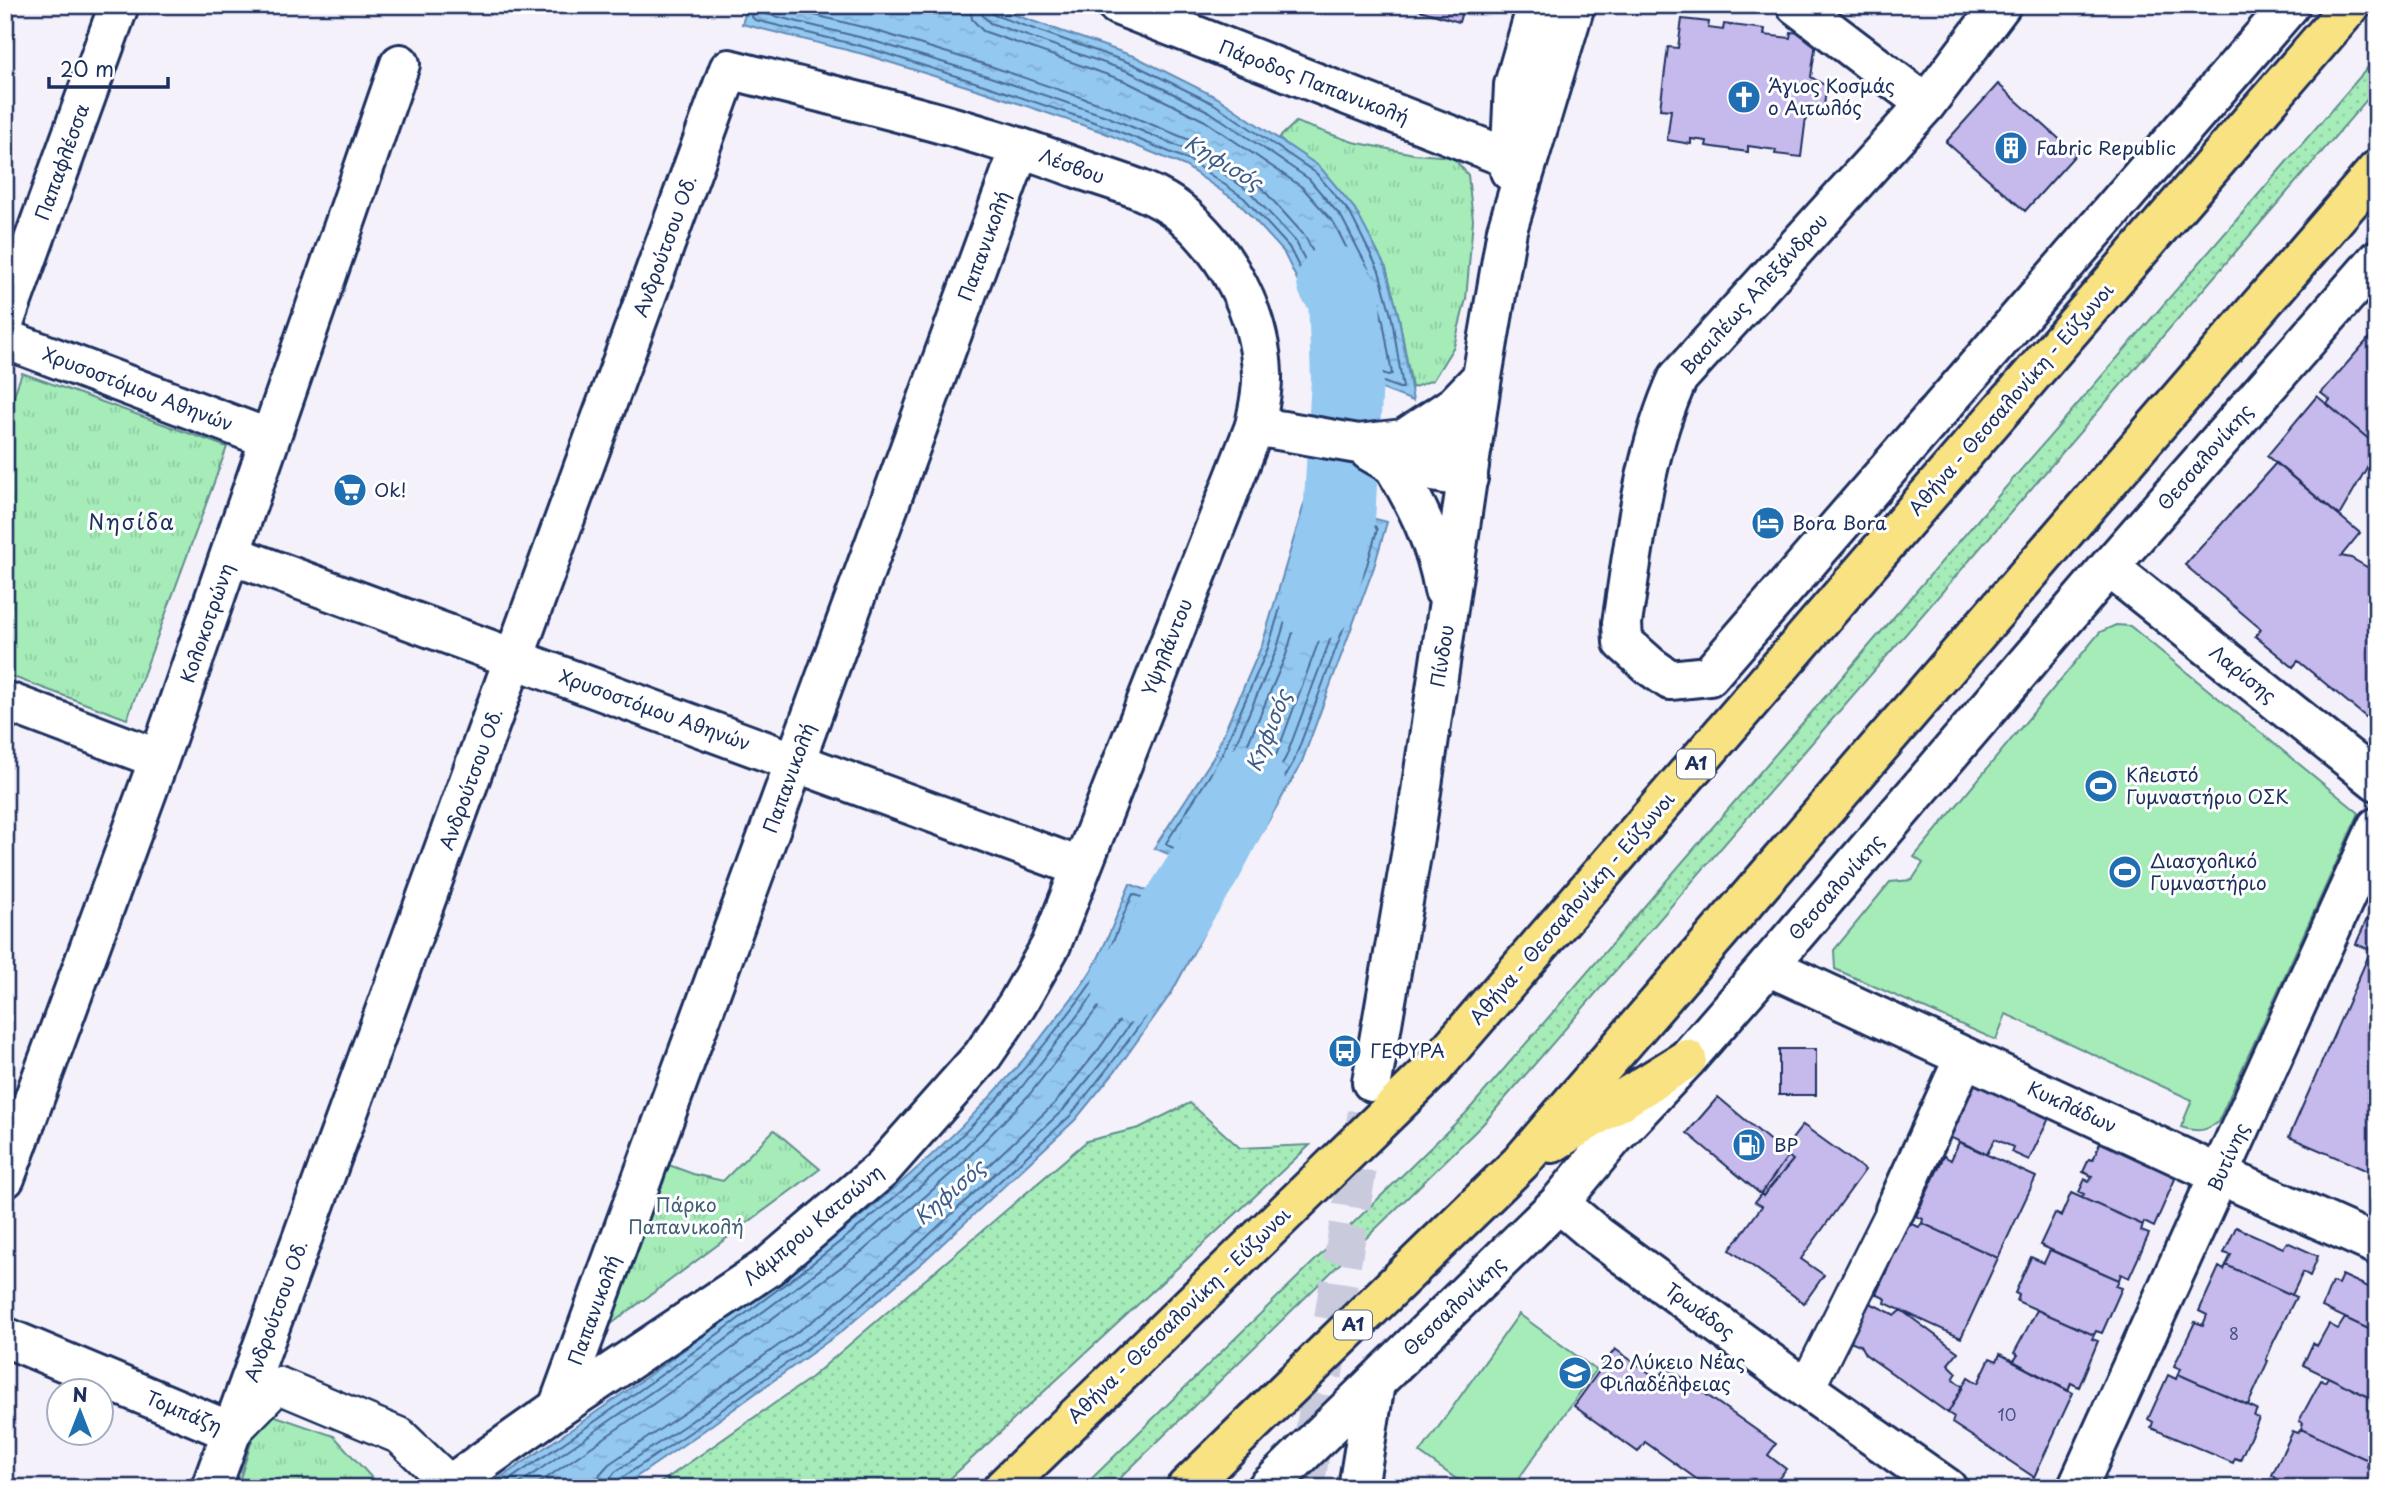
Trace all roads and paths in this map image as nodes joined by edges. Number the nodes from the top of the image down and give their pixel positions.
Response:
1 (119, 5) edge
2 (1117, 5) edge
3 (1513, 5) edge
4 (1537, 5) edge
5 (1575, 5) edge
6 (1796, 5) edge
7 (2001, 5) edge
8 (2290, 5) edge
9 (2351, 5) edge
10 (400, 64) dead end
11 (729, 69) joint
12 (1514, 85) junction
13 (1926, 104) junction
14 (1020, 148) junction
15 (1511, 159) junction
16 (2377, 170) edge
17 (1507, 230) junction
18 (2377, 260) edge
19 (5, 320) edge
20 (5, 339) edge
21 (1482, 377) junction
22 (1255, 426) junction
23 (270, 439) junction
24 (1399, 452) junction
25 (1470, 462) junction
26 (230, 554) junction
27 (2109, 567) junction
28 (1448, 616) junction
29 (515, 659) junction
30 (5, 701) edge
31 (159, 759) junction
32 (795, 762) junction
33 (2377, 781) edge
34 (2377, 827) edge
35 (1080, 867) junction
36 (1768, 966) junction
37 (1964, 1058) junction
38 (1688, 1059) junction
39 (1372, 1082) tunnel mouth
40 (1520, 1163) junction
41 (2220, 1175) junction
42 (5, 1178) edge
43 (1559, 1203) junction
44 (1895, 1210) joint
45 (2377, 1245) edge
46 (5, 1337) edge
47 (1375, 1383) junction
48 (1806, 1389) junction
49 (558, 1408) junction
50 (232, 1432) junction
51 (448, 1486) edge
52 (211, 1488) edge
53 (1003, 1488) edge
54 (1186, 1488) edge
55 (1267, 1488) edge
56 (1358, 1488) edge
57 (1947, 1488) edge
58 (2077, 1488) edge

1 - 19 street, Παπαφλέσσα
2 - 15 street, Πάροδος Παπανικολή
3 - 12 street
4 - 12 street
5 - 17 street
6 - 13 street
7 - 13 street, Βασιλέως Αλεξάνδρου
8 - 13 street, Βασιλέως Αλεξάνδρου
9 - 53 highway, Αθήνα - Θεσσαλονίκη - Εύζωνοι / Α1
10 - 23 street, Κολοκοτρώνη
11 - 14 street, Λέσβου
11 - 29 street, Ανδρούτσου Οδ.
12 - 15 street
14 - 22 street, Λέσβου
14 - 32 street, Παπανικολή
15 - 17 street
16 - 40 highway, Α1
17 - 21 street, Πίνδου
18 - 27 street, Θεσσαλονίκης
20 - 23 street, Χρυσοστόμου Αθηνών
21 - 24 street
21 - 25 street, Πίνδου
22 - 24 street
22 - 35 street, Υψηλάντου
23 - 26 street, Κολοκοτρώνη
24 - 25 street
24 - 28 street
25 - 28 street, Πίνδου
26 - 29 street, Χρυσοστόμου Αθηνών
26 - 31 street, Κολοκοτρώνη
27 - 33 street, Λαρίσης
27 - 36 street, Θεσσαλονίκης
28 - 39 street, Πίνδου
29 - 32 street, Χρυσοστόμου Αθηνών
29 - 50 street, Ανδρούτσου Οδ.
30 - 31 street
31 - 42 street, Κολοκοτρώνη
32 - 35 street, Χρυσοστόμου Αθηνών
32 - 49 street, Παπανικολή
34 - 41 street, Βυτίνης
35 - 49 street, Λάμπρου Κατσώνη
36 - 37 street, Κυκλάδων
36 - 38 street, Θεσσαλονίκης
37 - 41 street, Κυκλάδων
37 - 44 street
38 - 40 highway
38 - 43 street, Θεσσαλονίκης
40 - 54 highway, Α1
41 - 45 street, Κυκλάδων
41 - 58 street, Βυτίνης
43 - 47 street, Θεσσαλονίκης
43 - 48 street, Τρωάδος
44 - 48 street
46 - 50 street, Τομπάζη
47 - 55 street, Θεσσαλονίκης
47 - 56 street
48 - 57 street, Τρωάδος
49 - 51 street, Λάμπρου Κατσώνη
50 - 51 street, Τομπάζη
50 - 52 street, Ανδρούτσου Οδ.

